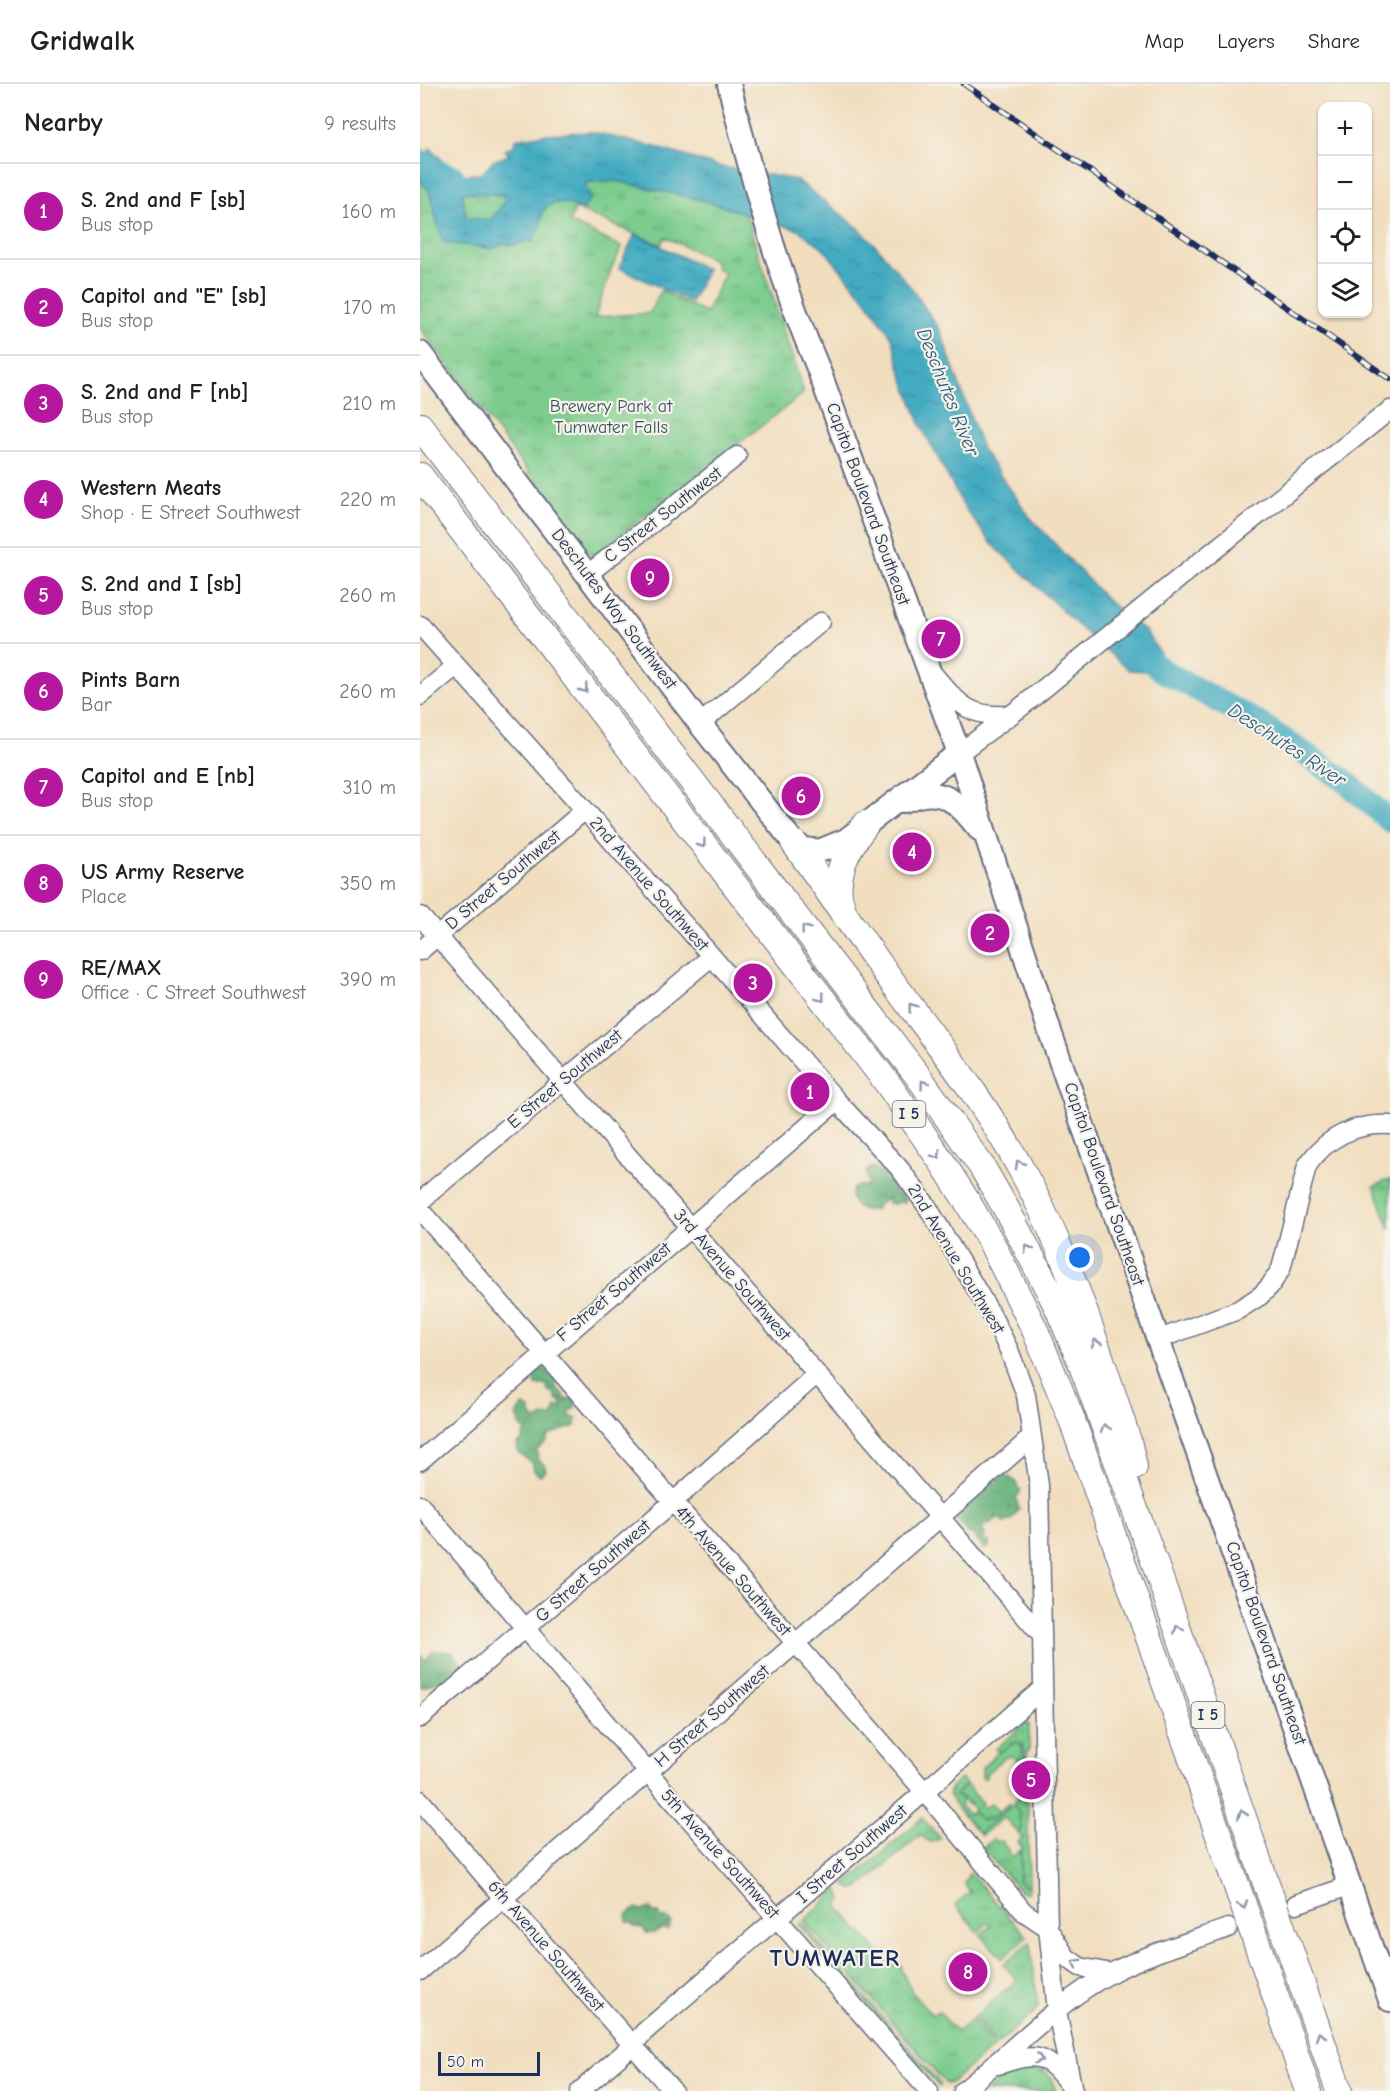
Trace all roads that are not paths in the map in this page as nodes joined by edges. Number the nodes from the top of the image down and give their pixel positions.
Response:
1 (729, 84) edge
2 (420, 353) edge
3 (1390, 410) edge
4 (420, 426) edge
5 (737, 456) dead end
6 (420, 476) edge
7 (420, 495) edge
8 (588, 574) junction
9 (820, 622) dead end
10 (420, 625) edge
11 (456, 666) junction
12 (566, 666) junction
13 (930, 671) junction
14 (420, 696) edge
15 (1011, 715) junction
16 (700, 724) junction
17 (959, 753) junction
18 (886, 808) junction
19 (585, 810) junction
20 (866, 824) junction
21 (988, 838) junction
22 (794, 843) junction
23 (420, 915) edge
24 (847, 919) junction
25 (437, 935) junction
26 (420, 951) edge
27 (711, 957) junction
28 (562, 1081) junction
29 (837, 1101) junction
30 (1390, 1125) edge
31 (420, 1203) edge
32 (420, 1210) edge
33 (692, 1227) junction
34 (1159, 1339) junction
35 (544, 1353) junction
36 (818, 1374) junction
37 (1032, 1437) junction
38 (420, 1461) edge
39 (673, 1502) junction
40 (420, 1505) edge
41 (940, 1517) junction
42 (1154, 1562) junction
43 (526, 1628) junction
44 (1042, 1635) junction
45 (796, 1643) junction
46 (1043, 1688) junction
47 (420, 1718) edge
48 (648, 1772) junction
49 (924, 1791) junction
50 (420, 1800) edge
51 (1349, 1886) junction
52 (503, 1898) junction
53 (1296, 1904) dead end
54 (777, 1918) junction
55 (1048, 1928) junction
56 (1228, 1928) dead end
57 (420, 1971) edge
58 (1112, 1973) junction
59 (1390, 2000) edge
60 (1058, 2011) junction
61 (633, 2046) junction
62 (993, 2066) junction
63 (580, 2091) edge
64 (673, 2091) edge
65 (928, 2091) edge
66 (963, 2091) edge
67 (1073, 2091) edge
68 (1308, 2091) edge
69 (1339, 2091) edge

1 - 13 main road, Capitol Boulevard Southeast
2 - 8 main road, Deschutes Way Southwest
3 - 15 street
42 -> 4 highway, I 5
5 - 8 street, C Street Southwest
6 - 12 highway, I 5
7 - 12 highway
8 - 16 main road, Deschutes Way Southwest
9 - 16 street
10 - 11 street, 2nd Avenue Southwest
11 - 14 street
11 - 19 street, 2nd Avenue Southwest
12 -> 68 highway, I 5, bridge
13 - 15 street
13 - 17 main road, Capitol Boulevard Southeast
15 - 17 street
16 - 22 main road, Deschutes Way Southwest
17 - 18 main road
17 - 21 main road, Capitol Boulevard Southeast
18 - 20 main road
18 - 21 main road
19 - 25 street, D Street Southwest
19 - 27 street, 2nd Avenue Southwest
20 - 22 main road
20 - 24 highway
21 - 34 main road, Capitol Boulevard Southeast
22 - 24 highway
23 - 25 street, 3rd Avenue Southwest
42 -> 24 highway
25 - 26 street, D Street Southwest
25 - 28 street, 3rd Avenue Southwest
27 - 28 street, E Street Southwest
27 - 29 street, 2nd Avenue Southwest
28 - 31 street, E Street Southwest
28 - 33 street, 3rd Avenue Southwest
29 - 33 street, F Street Southwest
29 - 37 street, 2nd Avenue Southwest
30 - 34 street
32 - 35 street, 4th Avenue Southwest
33 - 35 street, F Street Southwest
33 - 36 street, 3rd Avenue Southwest
34 - 51 main road, Capitol Boulevard Southeast
35 - 38 street, F Street Southwest
35 - 39 street, 4th Avenue Southwest
36 - 39 street, G Street Southwest
36 - 41 street, 3rd Avenue Southwest
37 - 41 street, H Street Southwest
37 - 44 street, 2nd Avenue Southwest
39 - 43 street, G Street Southwest
39 - 45 street, 4th Avenue Southwest
40 - 43 street, 5th Avenue Southwest
41 - 44 street, 3rd Avenue Southwest
41 - 45 street, H Street Southwest
69 -> 42 highway, I 5, bridge
43 - 47 street, G Street Southwest
43 - 48 street, 5th Avenue Southwest
44 - 46 street, 2nd Avenue Southwest
45 - 48 street, H Street Southwest
45 - 49 street, 4th Avenue Southwest
46 - 49 street, I Street Southwest
46 - 55 street, 2nd Avenue Southwest
48 - 52 street, H Street Southwest
48 - 54 street, 5th Avenue Southwest
49 - 54 street, I Street Southwest
49 - 55 street, 4th Avenue Southwest
50 - 52 street, 6th Avenue Southwest
51 - 53 street
51 - 59 main road, Capitol Boulevard Southeast
52 - 57 street, H Street Southwest
52 - 61 street, 6th Avenue Southwest
54 - 61 street, I Street Southwest
54 - 65 street, 5th Avenue Southwest
58 -> 55 street
55 - 60 street, 2nd Avenue Southwest
56 - 58 street
58 - 60 street
60 - 62 street
60 - 67 street
61 - 63 street, I Street Southwest
61 - 64 street, 6th Avenue Southwest
62 - 66 street
62 -> 67 street

